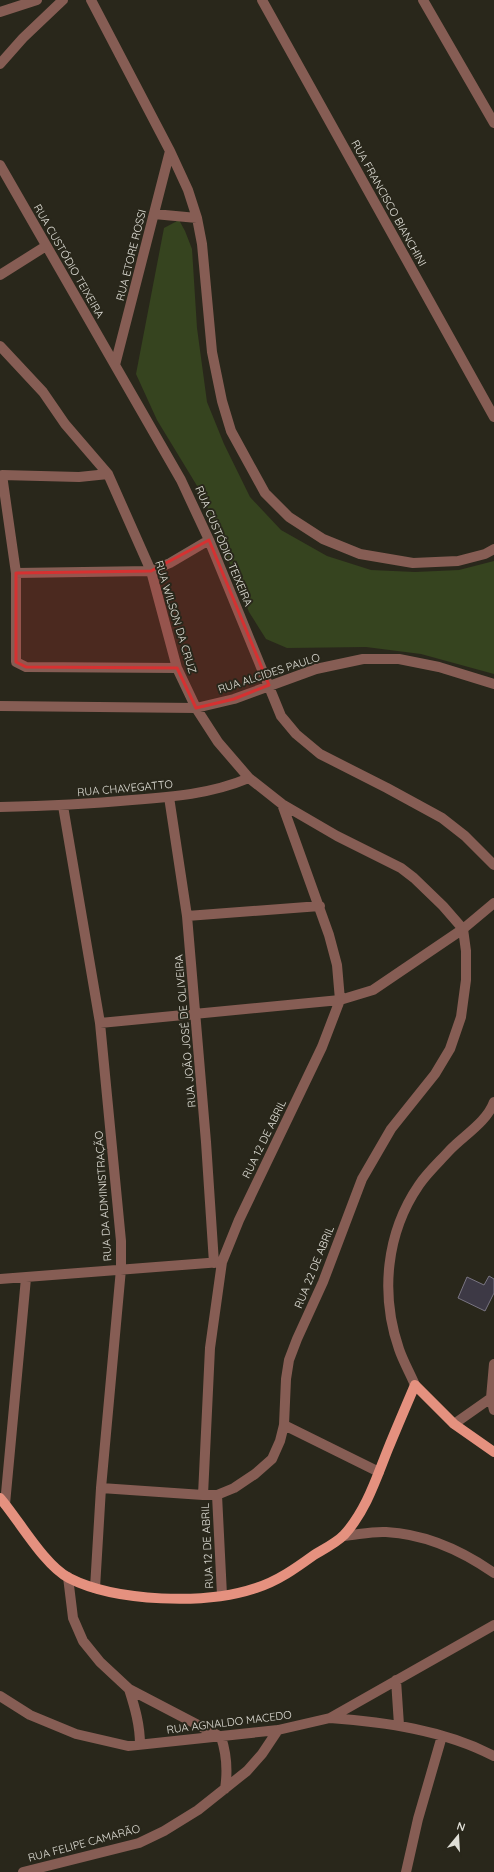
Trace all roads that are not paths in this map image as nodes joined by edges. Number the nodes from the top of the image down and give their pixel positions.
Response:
1 (37, 0) edge
2 (63, 0) edge
3 (91, 0) edge
4 (262, 0) edge
5 (423, 0) edge
6 (0, 12) edge
7 (0, 64) edge
8 (494, 123) edge
9 (170, 151) junction
10 (0, 165) edge
11 (154, 214) junction
12 (197, 218) junction
13 (46, 246) junction
14 (0, 275) edge
15 (0, 346) edge
16 (115, 365) junction
17 (494, 418) edge
18 (108, 474) junction
19 (209, 540) junction
20 (491, 553) edge
21 (151, 571) junction
22 (16, 573) junction
23 (177, 668) junction
24 (494, 684) edge
25 (269, 685) junction
26 (0, 706) edge
27 (196, 708) junction
28 (249, 778) junction
29 (169, 797) junction
30 (282, 804) junction
31 (0, 806) edge
32 (63, 806) junction
33 (494, 865) edge
34 (494, 903) edge
35 (320, 906) junction
36 (187, 916) junction
37 (462, 929) junction
38 (340, 1000) junction
39 (195, 1014) junction
40 (100, 1023) junction
41 (493, 1108) edge
42 (218, 1263) junction
43 (121, 1270) junction
44 (26, 1278) junction
45 (0, 1279) edge
46 (494, 1364) edge
47 (415, 1385) junction
48 (491, 1398) junction
49 (494, 1410) edge
50 (454, 1424) junction
51 (284, 1425) junction
52 (494, 1452) edge
53 (379, 1472) junction
54 (101, 1488) junction
55 (217, 1495) junction
56 (203, 1496) junction
57 (2, 1501) edge
58 (343, 1536) junction
59 (494, 1573) edge
60 (68, 1577) junction
61 (95, 1588) junction
62 (222, 1595) junction
63 (494, 1625) edge
64 (396, 1680) junction
65 (129, 1689) junction
66 (0, 1696) edge
67 (330, 1718) junction
68 (399, 1725) junction
69 (278, 1730) junction
70 (442, 1736) junction
71 (221, 1737) junction
72 (140, 1745) junction
73 (494, 1756) edge
74 (225, 1789) junction
75 (23, 1872) edge
76 (406, 1872) edge

1 - 6 street
2 - 7 street
3 - 9 street
4 - 17 street, RUA FRANCISCO BIANCHINI
5 - 8 street
9 - 11 street, RUA ETORE ROSSI
9 - 12 street
10 - 13 street, RUA CUSTÓDIO TEIXEIRA
11 - 12 street
11 - 16 street, RUA ETORE ROSSI
12 - 20 street
13 - 14 street
13 - 16 street, RUA CUSTÓDIO TEIXEIRA
15 - 18 street, RUA WILSON DA CRUZ
16 - 19 street, RUA CUSTÓDIO TEIXEIRA
18 - 21 street, RUA WILSON DA CRUZ
18 - 22 street
19 - 21 street
19 - 25 street, RUA CUSTÓDIO TEIXEIRA
21 - 22 street
21 - 23 street, RUA WILSON DA CRUZ
22 - 23 street
23 - 27 street, RUA WILSON DA CRUZ
24 - 25 street, RUA ALCIDES PAULO
25 - 27 street, RUA ALCIDES PAULO
25 - 33 street, RUA CUSTÓDIO TEIXEIRA
26 - 27 street, RUA ALCIDES PAULO
27 - 28 street, RUA WILSON DA CRUZ
28 - 29 street, RUA CHAVEGATTO
28 - 30 street, RUA WILSON DA CRUZ
29 - 32 street, RUA CHAVEGATTO
29 - 36 street, RUA JOÃO JOSÉ DE OLIVEIRA
30 - 35 street, RUA 12 DE ABRIL
30 - 37 street, RUA WILSON DA CRUZ
31 - 32 street, RUA CHAVEGATTO
32 - 40 street, RUA DA ADMINISTRAÇÃO
34 - 37 street
35 - 36 street
35 - 38 street, RUA 12 DE ABRIL
36 - 39 street, RUA JOÃO JOSÉ DE OLIVEIRA
37 - 38 street
37 - 51 street, RUA 22 DE ABRIL
38 - 39 street
38 - 42 street, RUA 12 DE ABRIL
39 - 40 street
39 - 42 street, RUA JOÃO JOSÉ DE OLIVEIRA
40 - 43 street, RUA DA ADMINISTRAÇÃO
41 - 47 street
42 - 43 street
42 - 56 street, RUA 12 DE ABRIL
43 - 44 street
43 - 54 street, RUA DA ADMINISTRAÇÃO
44 - 45 street
44 - 57 street
46 - 48 street
47 - 50 main road
47 - 53 main road
48 - 49 street
48 - 50 street
50 - 52 main road
51 - 53 street
51 - 55 street, RUA 22 DE ABRIL
53 - 58 main road
54 - 56 street, RUA 22 DE ABRIL
54 - 61 street, RUA DA ADMINISTRAÇÃO
55 - 56 street, RUA 22 DE ABRIL
55 - 62 street, RUA 12 DE ABRIL
57 - 60 main road
58 - 59 street
58 - 62 main road
60 - 61 main road
60 - 65 street
61 - 62 main road
63 - 64 street, RUA AGNALDO MACEDO
64 - 67 street, RUA AGNALDO MACEDO
64 - 68 street
65 - 71 street
65 - 72 street
66 - 72 street, RUA AGNALDO MACEDO
67 - 68 street
67 - 69 street, RUA AGNALDO MACEDO
68 - 70 street
69 - 71 street, RUA AGNALDO MACEDO
69 - 74 street, RUA FELIPE CAMARÃO
70 - 73 street
70 - 76 street
71 - 72 street, RUA AGNALDO MACEDO
71 - 74 street
74 - 75 street, RUA FELIPE CAMARÃO

